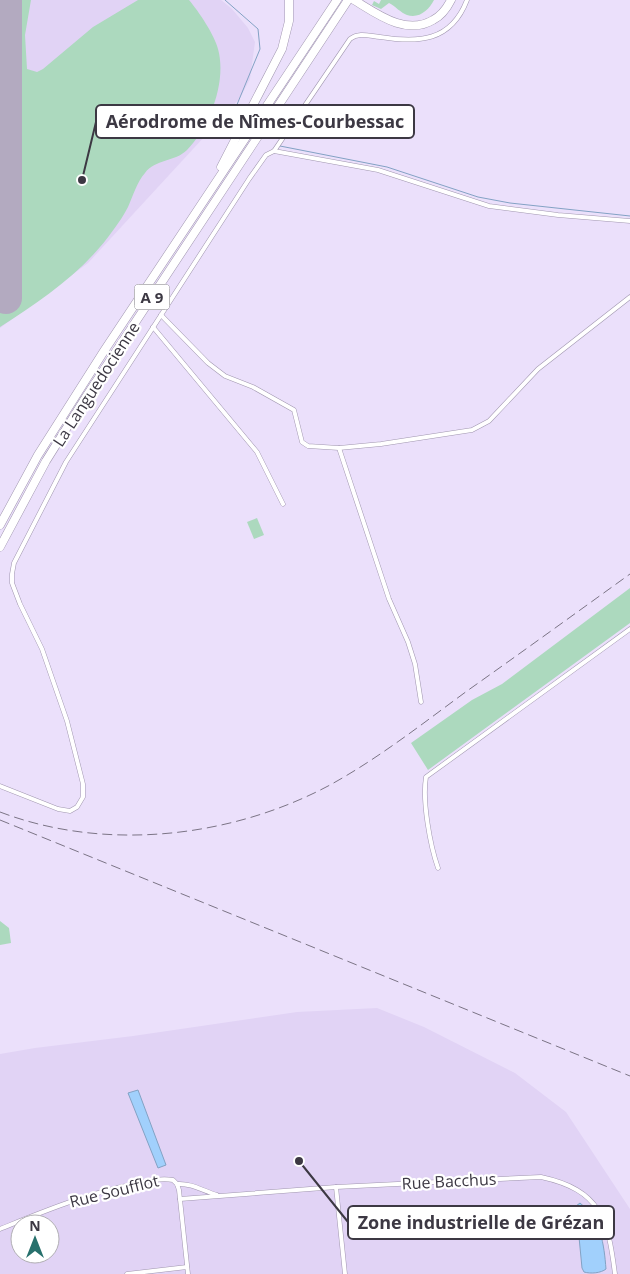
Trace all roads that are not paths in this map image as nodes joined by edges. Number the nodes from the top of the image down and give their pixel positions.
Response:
1 (288, 0) edge
2 (337, 0) edge
3 (348, 0) edge
4 (354, 0) edge
5 (360, 0) edge
6 (446, 0) edge
7 (451, 0) edge
8 (467, 0) edge
9 (376, 11) junction
10 (274, 151) junction
11 (218, 179) junction
12 (630, 221) edge
13 (630, 297) edge
14 (161, 314) junction
15 (153, 327) junction
16 (339, 448) junction
17 (283, 504) dead end
18 (0, 525) edge
19 (0, 547) edge
20 (630, 629) edge
21 (421, 702) dead end
22 (0, 786) edge
23 (438, 868) dead end
24 (177, 1184) junction
25 (336, 1187) junction
26 (222, 1196) junction
27 (180, 1199) junction
28 (0, 1229) edge
29 (187, 1267) junction
30 (127, 1274) edge
31 (188, 1274) edge
32 (345, 1274) edge
33 (615, 1274) edge

1 - 11 highway
2 - 11 highway, La Languedocienne / A 9
3 - 19 highway, La Languedocienne / A 9
4 - 9 highway
5 - 9 highway
6 - 9 highway
7 - 9 highway
8 - 10 street
10 - 12 street
10 - 14 street
11 - 18 highway, La Languedocienne / A 9
13 - 16 street
14 - 15 street
14 - 16 street
15 - 17 street
15 - 22 street
16 - 21 street
20 - 23 street
24 - 26 street, Rue Bacchus
24 - 27 street
24 - 28 street, Rue Soufflot
25 - 26 street, Rue Bacchus
25 - 32 street
25 - 33 street, Rue Bacchus
26 - 27 street, Rue Bacchus
27 - 29 street
29 - 30 street
29 - 31 street

